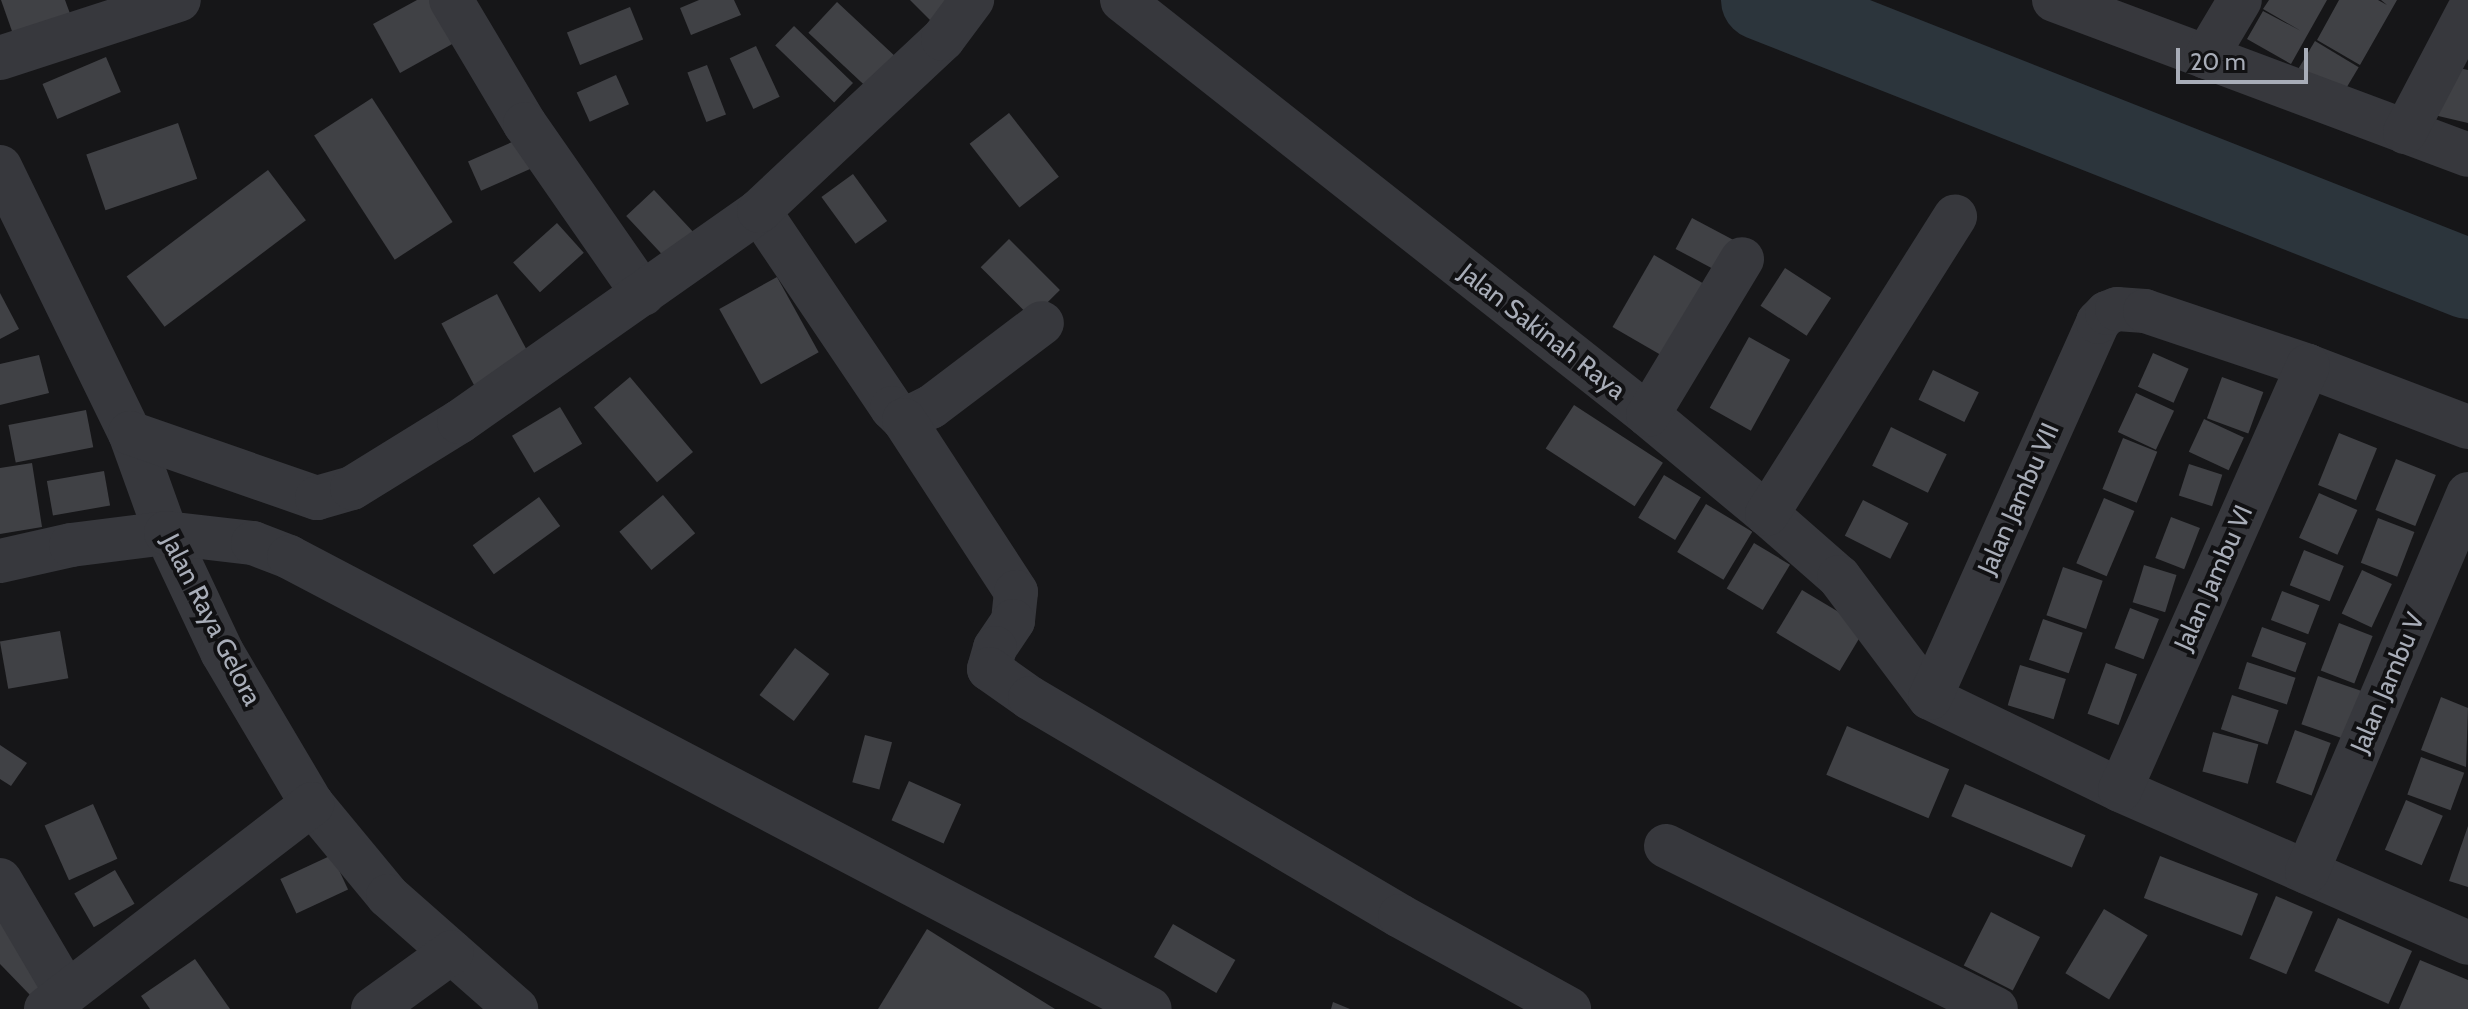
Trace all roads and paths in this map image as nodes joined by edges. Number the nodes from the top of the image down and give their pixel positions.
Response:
1 (179, 0) edge
2 (451, 0) edge
3 (972, 0) edge
4 (1122, 0) edge
5 (2054, 0) edge
6 (2240, 0) edge
7 (2468, 12) edge
8 (2206, 57) junction
9 (0, 58) edge
10 (2405, 132) junction
11 (2468, 155) edge
12 (1, 174) edge
13 (759, 211) junction
14 (1955, 217) dead end
15 (1742, 259) dead end
16 (643, 294) junction
17 (1042, 323) dead end
18 (2308, 366) junction
19 (1648, 415) junction
20 (904, 420) junction
21 (2468, 427) edge
22 (130, 433) junction
23 (2468, 494) edge
24 (1767, 514) junction
25 (166, 533) junction
26 (0, 561) edge
27 (1930, 698) junction
28 (2120, 790) junction
29 (312, 804) junction
30 (1666, 846) dead end
31 (2307, 872) junction
32 (0, 880) edge
33 (2468, 943) edge
34 (452, 952) junction
35 (56, 1001) edge
36 (373, 1009) edge
37 (516, 1009) edge
38 (1150, 1009) edge
39 (1569, 1009) edge
40 (1996, 1009) edge

1 - 9 street
2 - 16 street
3 - 13 street
4 - 19 street, Jalan Sakinah Raya
5 - 8 street
6 - 8 street
7 - 10 street
8 - 10 street
10 - 11 street
12 - 22 street, Jalan Raya Gelora
13 - 16 street
13 - 20 street
14 - 24 street
15 - 19 street
16 - 22 street
17 - 20 street
18 - 21 street
18 - 27 street, Jalan Jambu VII
18 - 28 street, Jalan Jambu VI
19 - 24 street, Jalan Sakinah Raya
20 - 39 street
22 - 25 street, Jalan Raya Gelora
23 - 31 street, Jalan Jambu V
24 - 27 street, Jalan Sakinah Raya
25 - 26 street
25 - 29 street, Jalan Raya Gelora
25 - 38 street
27 - 28 street
28 - 31 street
29 - 34 street, Jalan Raya Gelora
29 - 35 street
30 - 40 street
31 - 33 street
32 - 35 street
34 - 36 street
34 - 37 street, Jalan Raya Gelora

